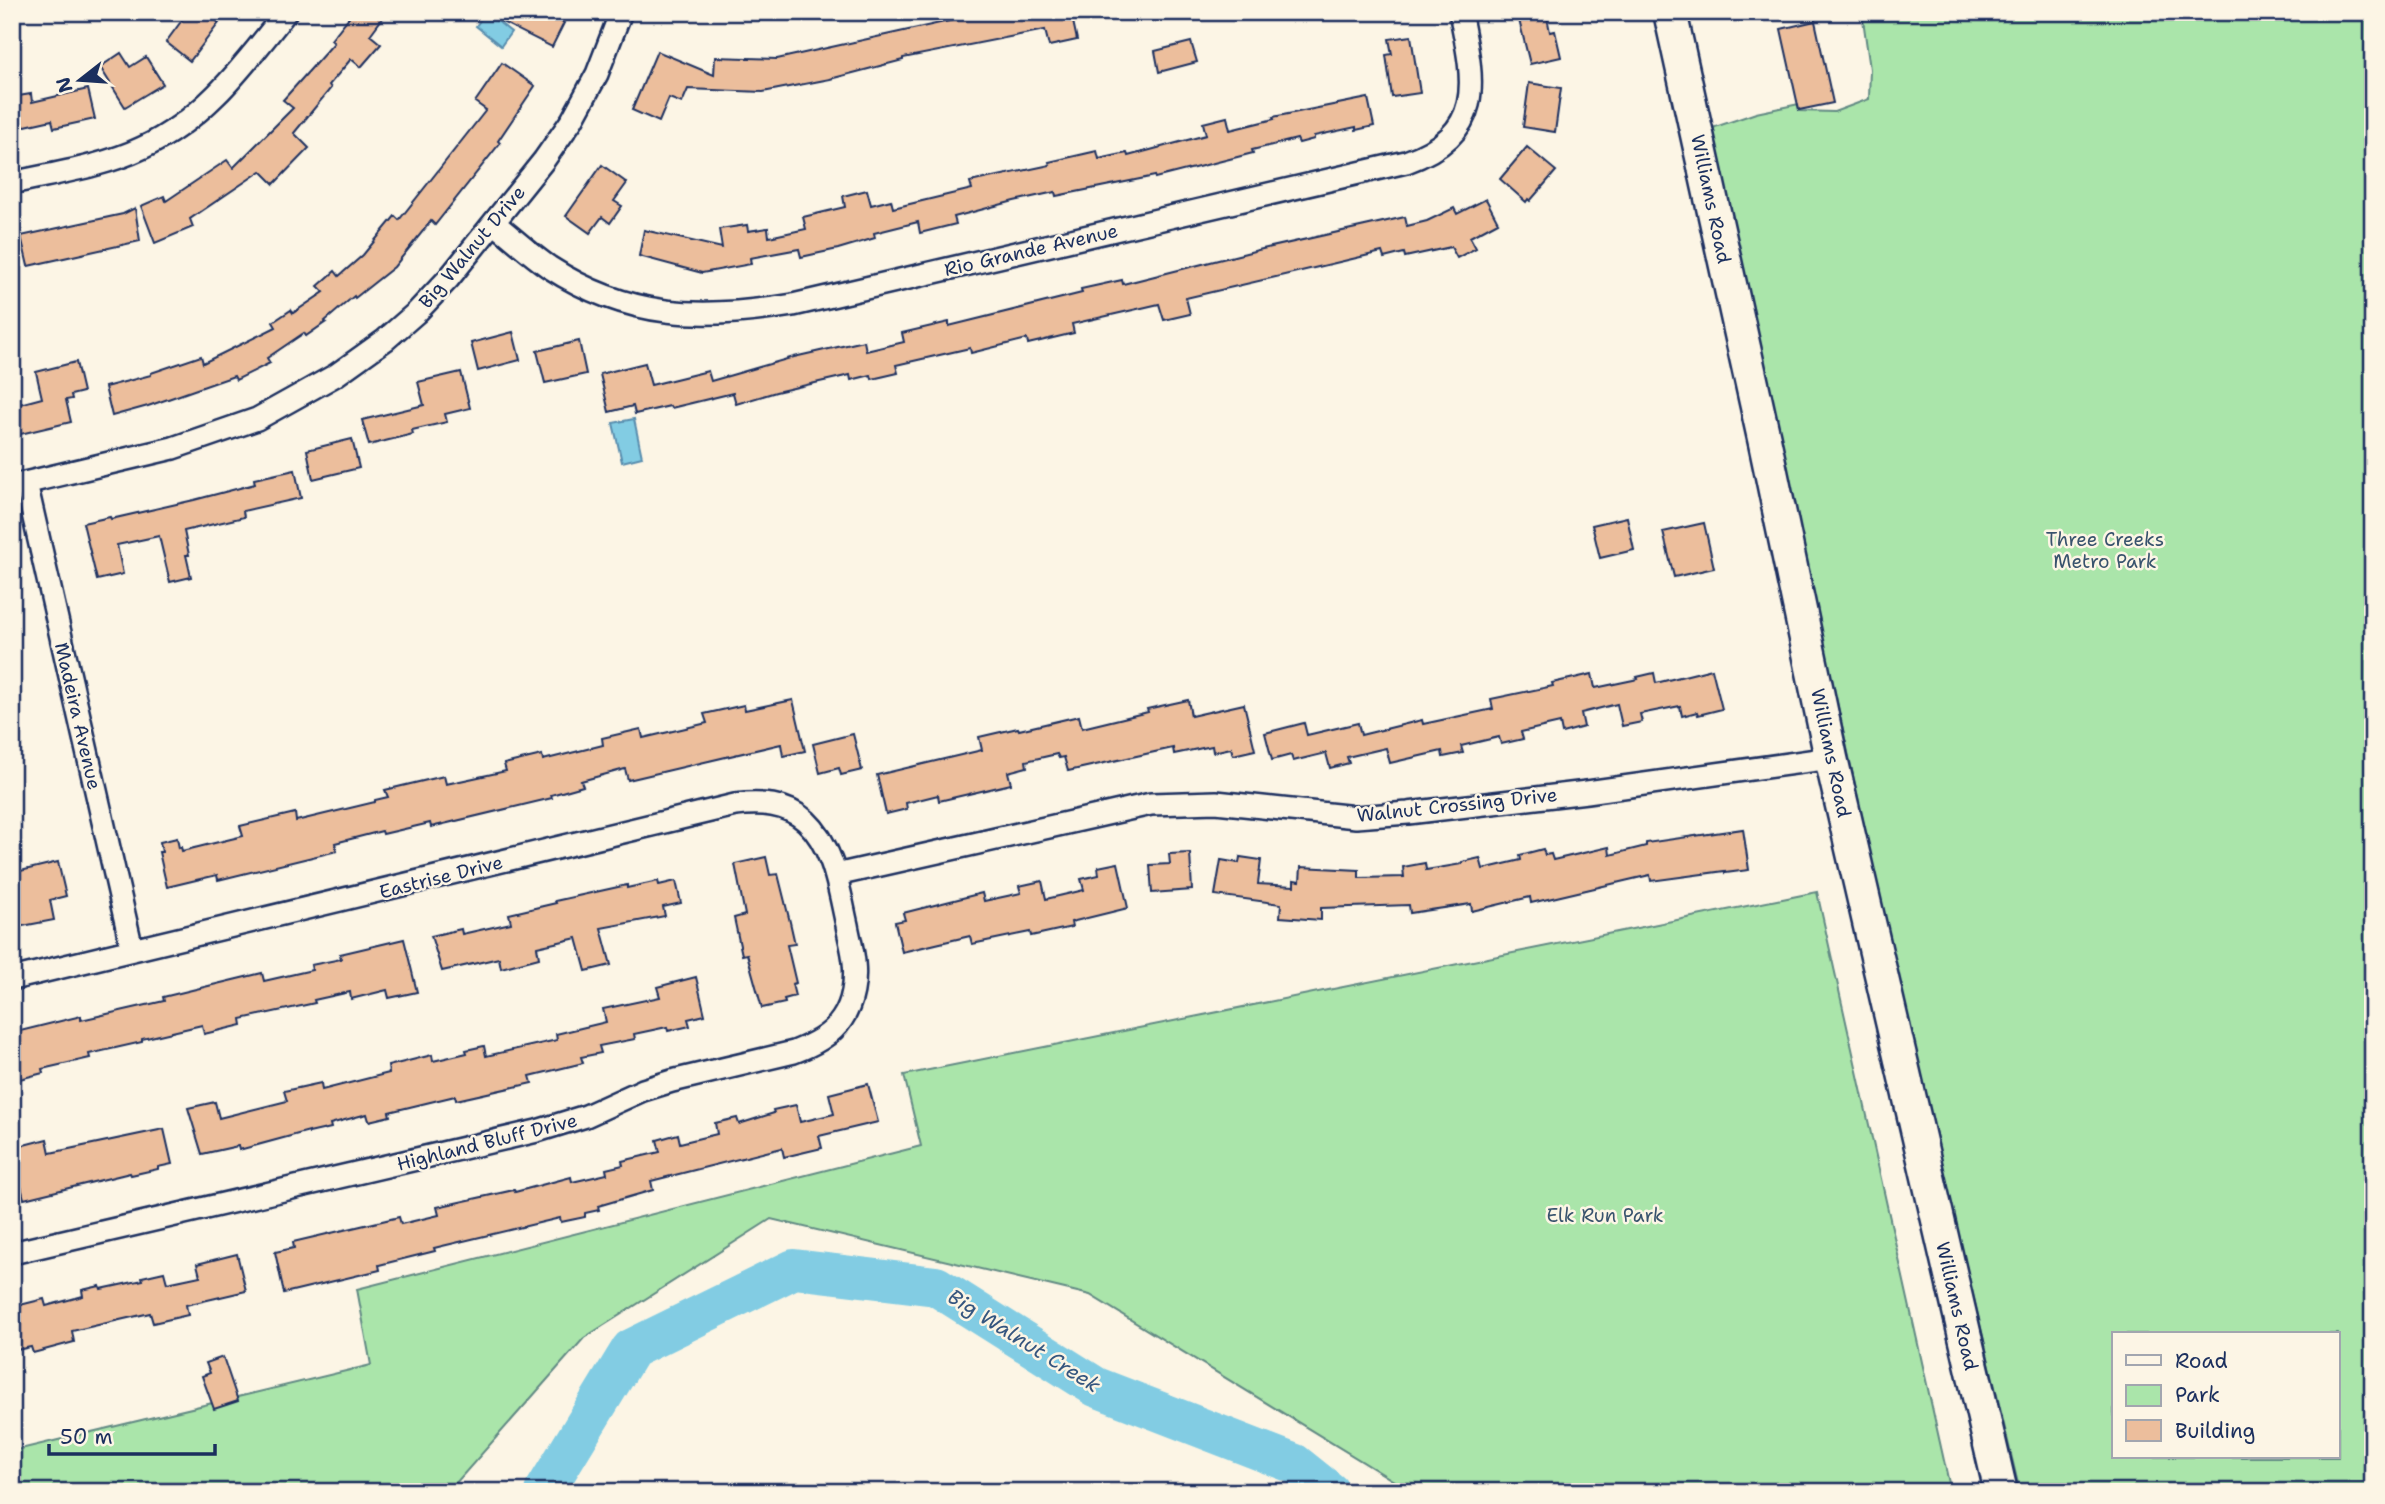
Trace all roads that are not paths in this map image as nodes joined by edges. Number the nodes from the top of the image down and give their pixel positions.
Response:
1 (286, 12) edge
2 (621, 12) edge
3 (1460, 12) edge
4 (1670, 12) edge
5 (12, 183) edge
6 (494, 223) junction
7 (19, 484) edge
8 (1831, 758) junction
9 (836, 875) junction
10 (132, 949) junction
11 (12, 979) edge
12 (12, 1253) edge
13 (2001, 1492) edge

1 - 5 street
2 - 6 street, Big Walnut Drive
3 - 6 street, Rio Grande Avenue
4 - 8 main road, Williams Road
6 - 7 street, Big Walnut Drive
7 - 10 street, Madeira Avenue
8 - 9 street, Walnut Crossing Drive
8 - 13 main road, Williams Road
9 - 10 street, Eastrise Drive
9 - 12 street, Highland Bluff Drive
10 - 11 street, Eastrise Drive

